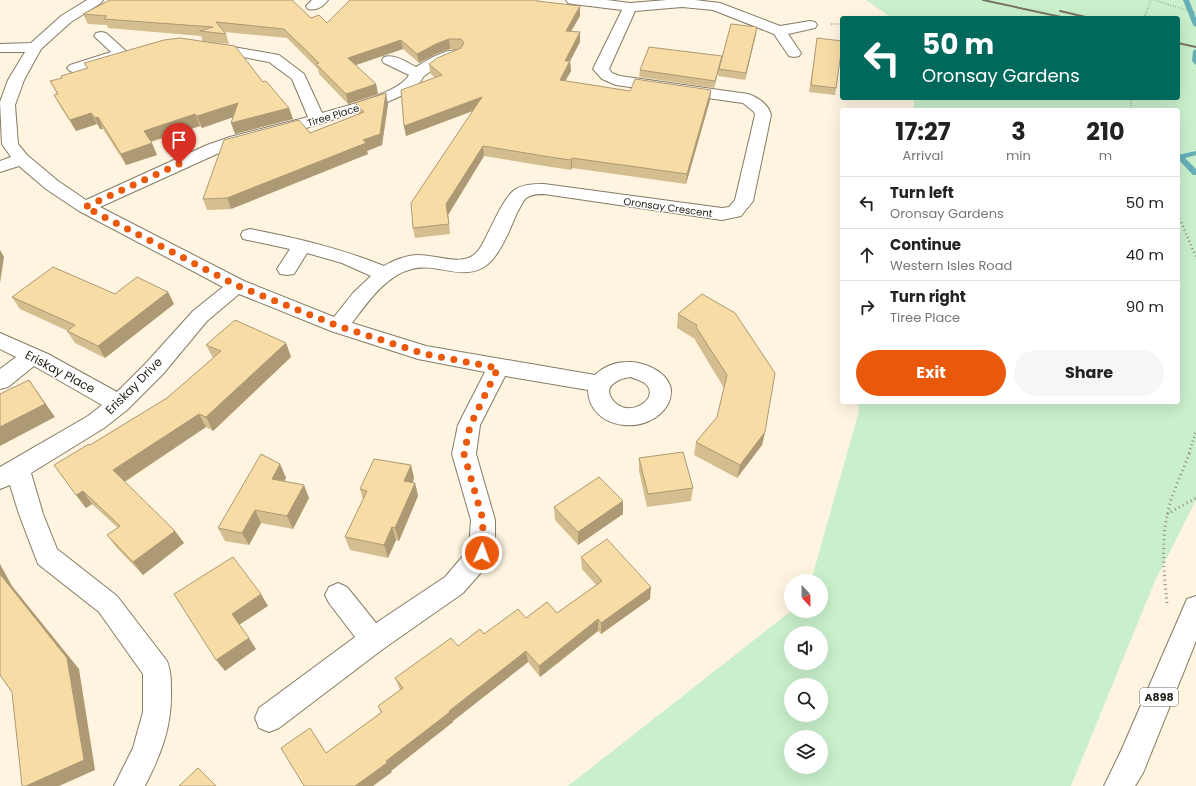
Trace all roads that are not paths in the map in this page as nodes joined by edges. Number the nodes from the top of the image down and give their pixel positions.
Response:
1 (96, 0) edge
2 (573, 0) edge
3 (630, 7) junction
4 (810, 25) dead end
5 (779, 31) junction
6 (101, 36) dead end
7 (198, 46) edge
8 (35, 47) junction
9 (0, 48) edge
10 (136, 50) edge
11 (457, 53) edge
12 (794, 53) dead end
13 (121, 54) junction
14 (389, 60) dead end
15 (75, 68) dead end
16 (417, 73) junction
17 (317, 119) junction
18 (4, 121) edge
19 (21, 159) junction
20 (0, 167) edge
21 (85, 207) junction
22 (250, 234) dead end
23 (302, 245) junction
24 (287, 269) dead end
25 (385, 274) junction
26 (238, 286) junction
27 (338, 326) junction
28 (0, 340) edge
29 (32, 356) junction
30 (498, 368) junction
31 (0, 381) edge
32 (600, 384) dead end
33 (119, 404) junction
34 (9, 474) edge
35 (338, 595) dead end
36 (1196, 608) edge
37 (373, 640) junction
38 (269, 718) dead end
39 (129, 786) edge
40 (1119, 786) edge

1 - 8 street
2 - 3 street
3 - 5 street
3 - 25 street, Oronsay Crescent
4 - 5 street
5 - 12 street
6 - 13 street
7 - 17 street
8 - 9 street
8 - 18 street
10 - 13 street
11 - 16 street, Tiree Place
13 - 15 street
14 - 16 street
16 - 17 street, Tiree Place
17 - 21 street, Tiree Place
18 - 19 street
19 - 20 street
19 - 21 street
21 - 26 street
22 - 23 street
23 - 24 street
23 - 25 street
25 - 27 street, Oronsay Crescent
26 - 27 street
26 - 33 street, Eriskay Drive
27 - 30 street
28 - 29 street, Eriskay Place
29 - 31 street
29 - 33 street, Eriskay Place
30 - 32 street
30 - 37 street
33 - 34 street, Eriskay Drive
34 - 39 street, Eriskay Drive
35 - 37 street
36 - 40 street, A898
37 - 38 street

